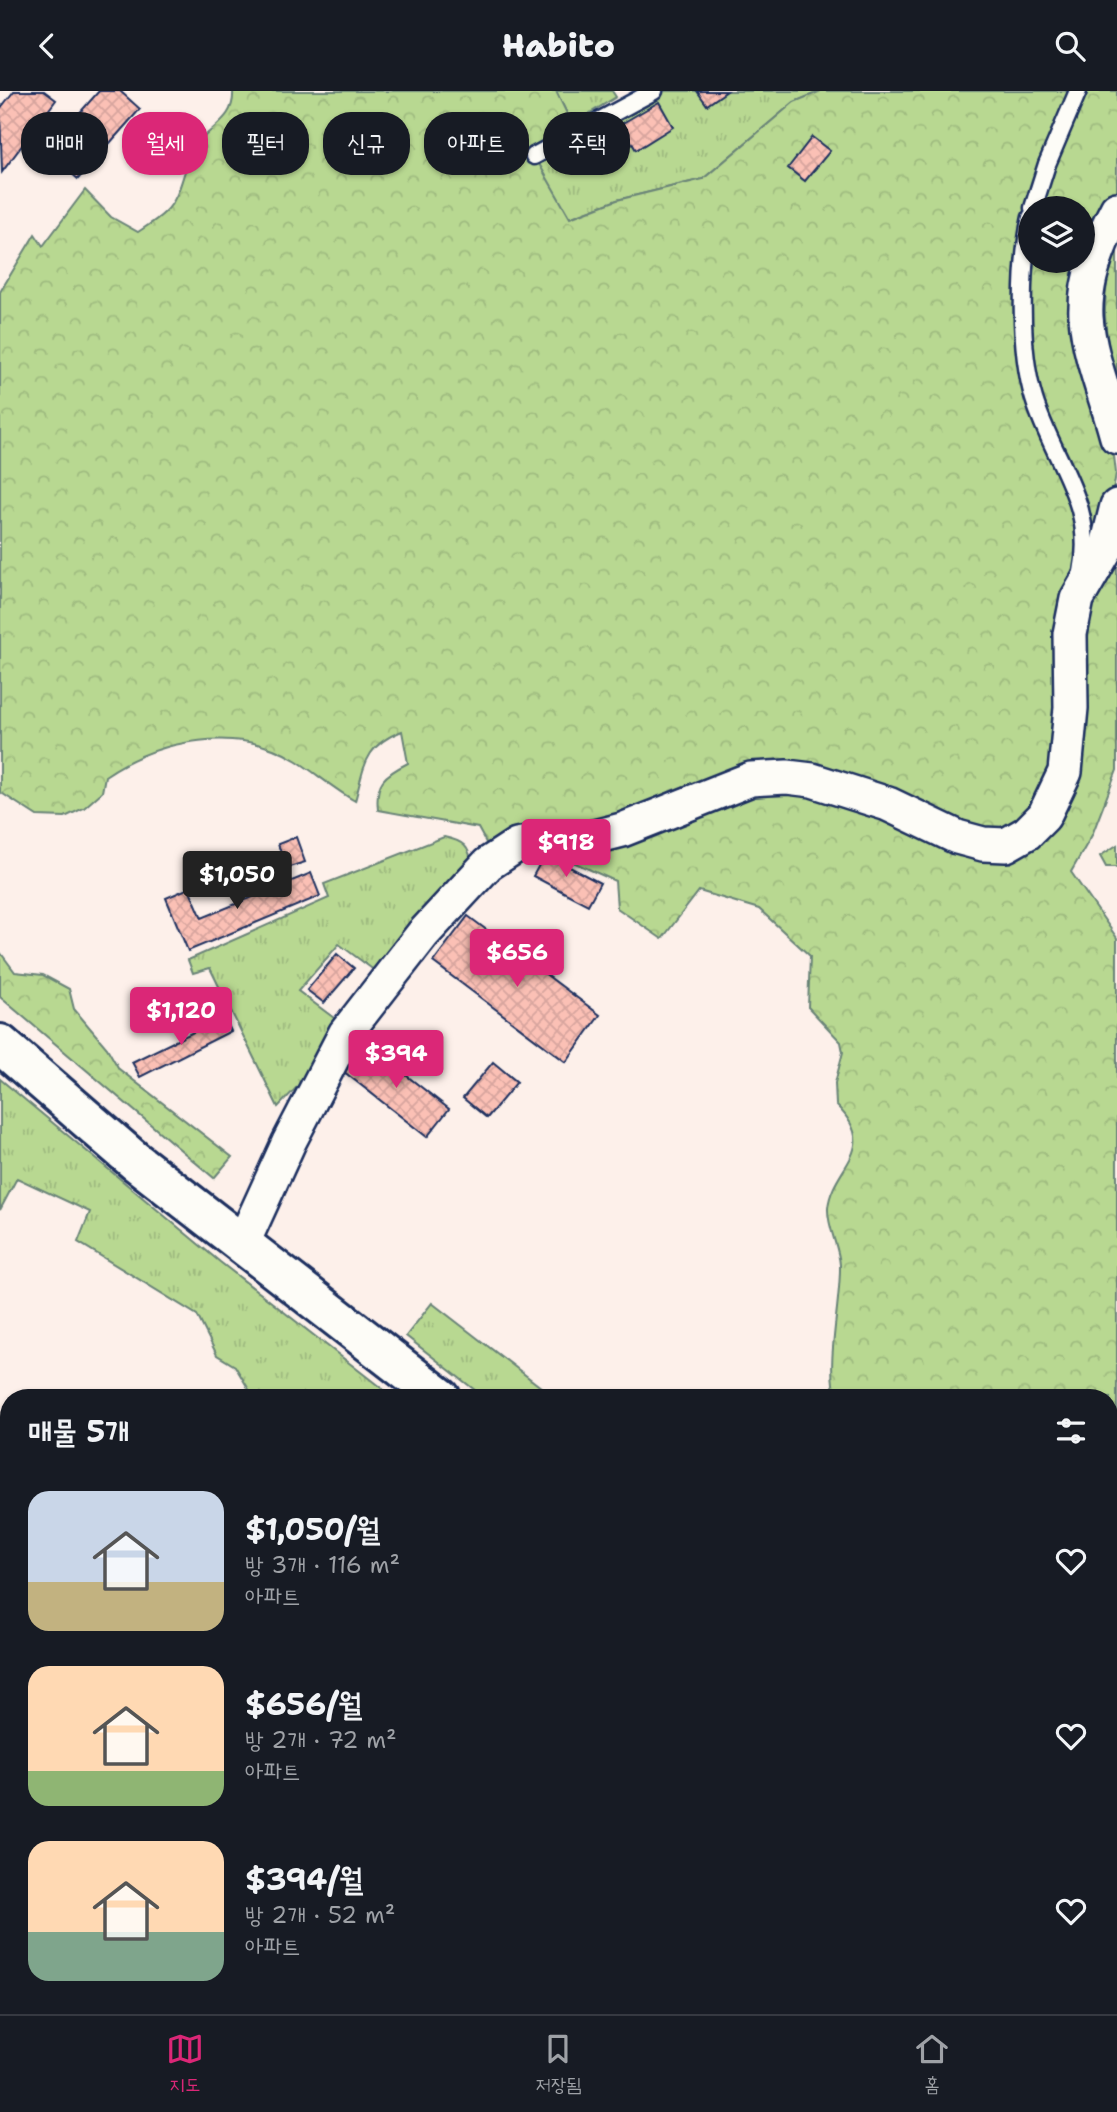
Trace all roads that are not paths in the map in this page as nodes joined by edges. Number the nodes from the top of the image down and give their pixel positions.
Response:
1 (654, 91) edge
2 (1078, 91) edge
3 (534, 156) dead end
4 (1038, 196) edge
5 (1117, 209) edge
6 (1025, 273) edge
7 (1117, 437) edge
8 (1117, 506) edge
9 (1077, 599) junction
10 (0, 1044) edge
11 (242, 1245) junction
12 (429, 1389) edge

1 - 3 lane
2 - 4 lane
5 - 7 street
6 - 9 lane
8 - 9 street
9 - 11 street
10 - 11 main road
11 - 12 main road

